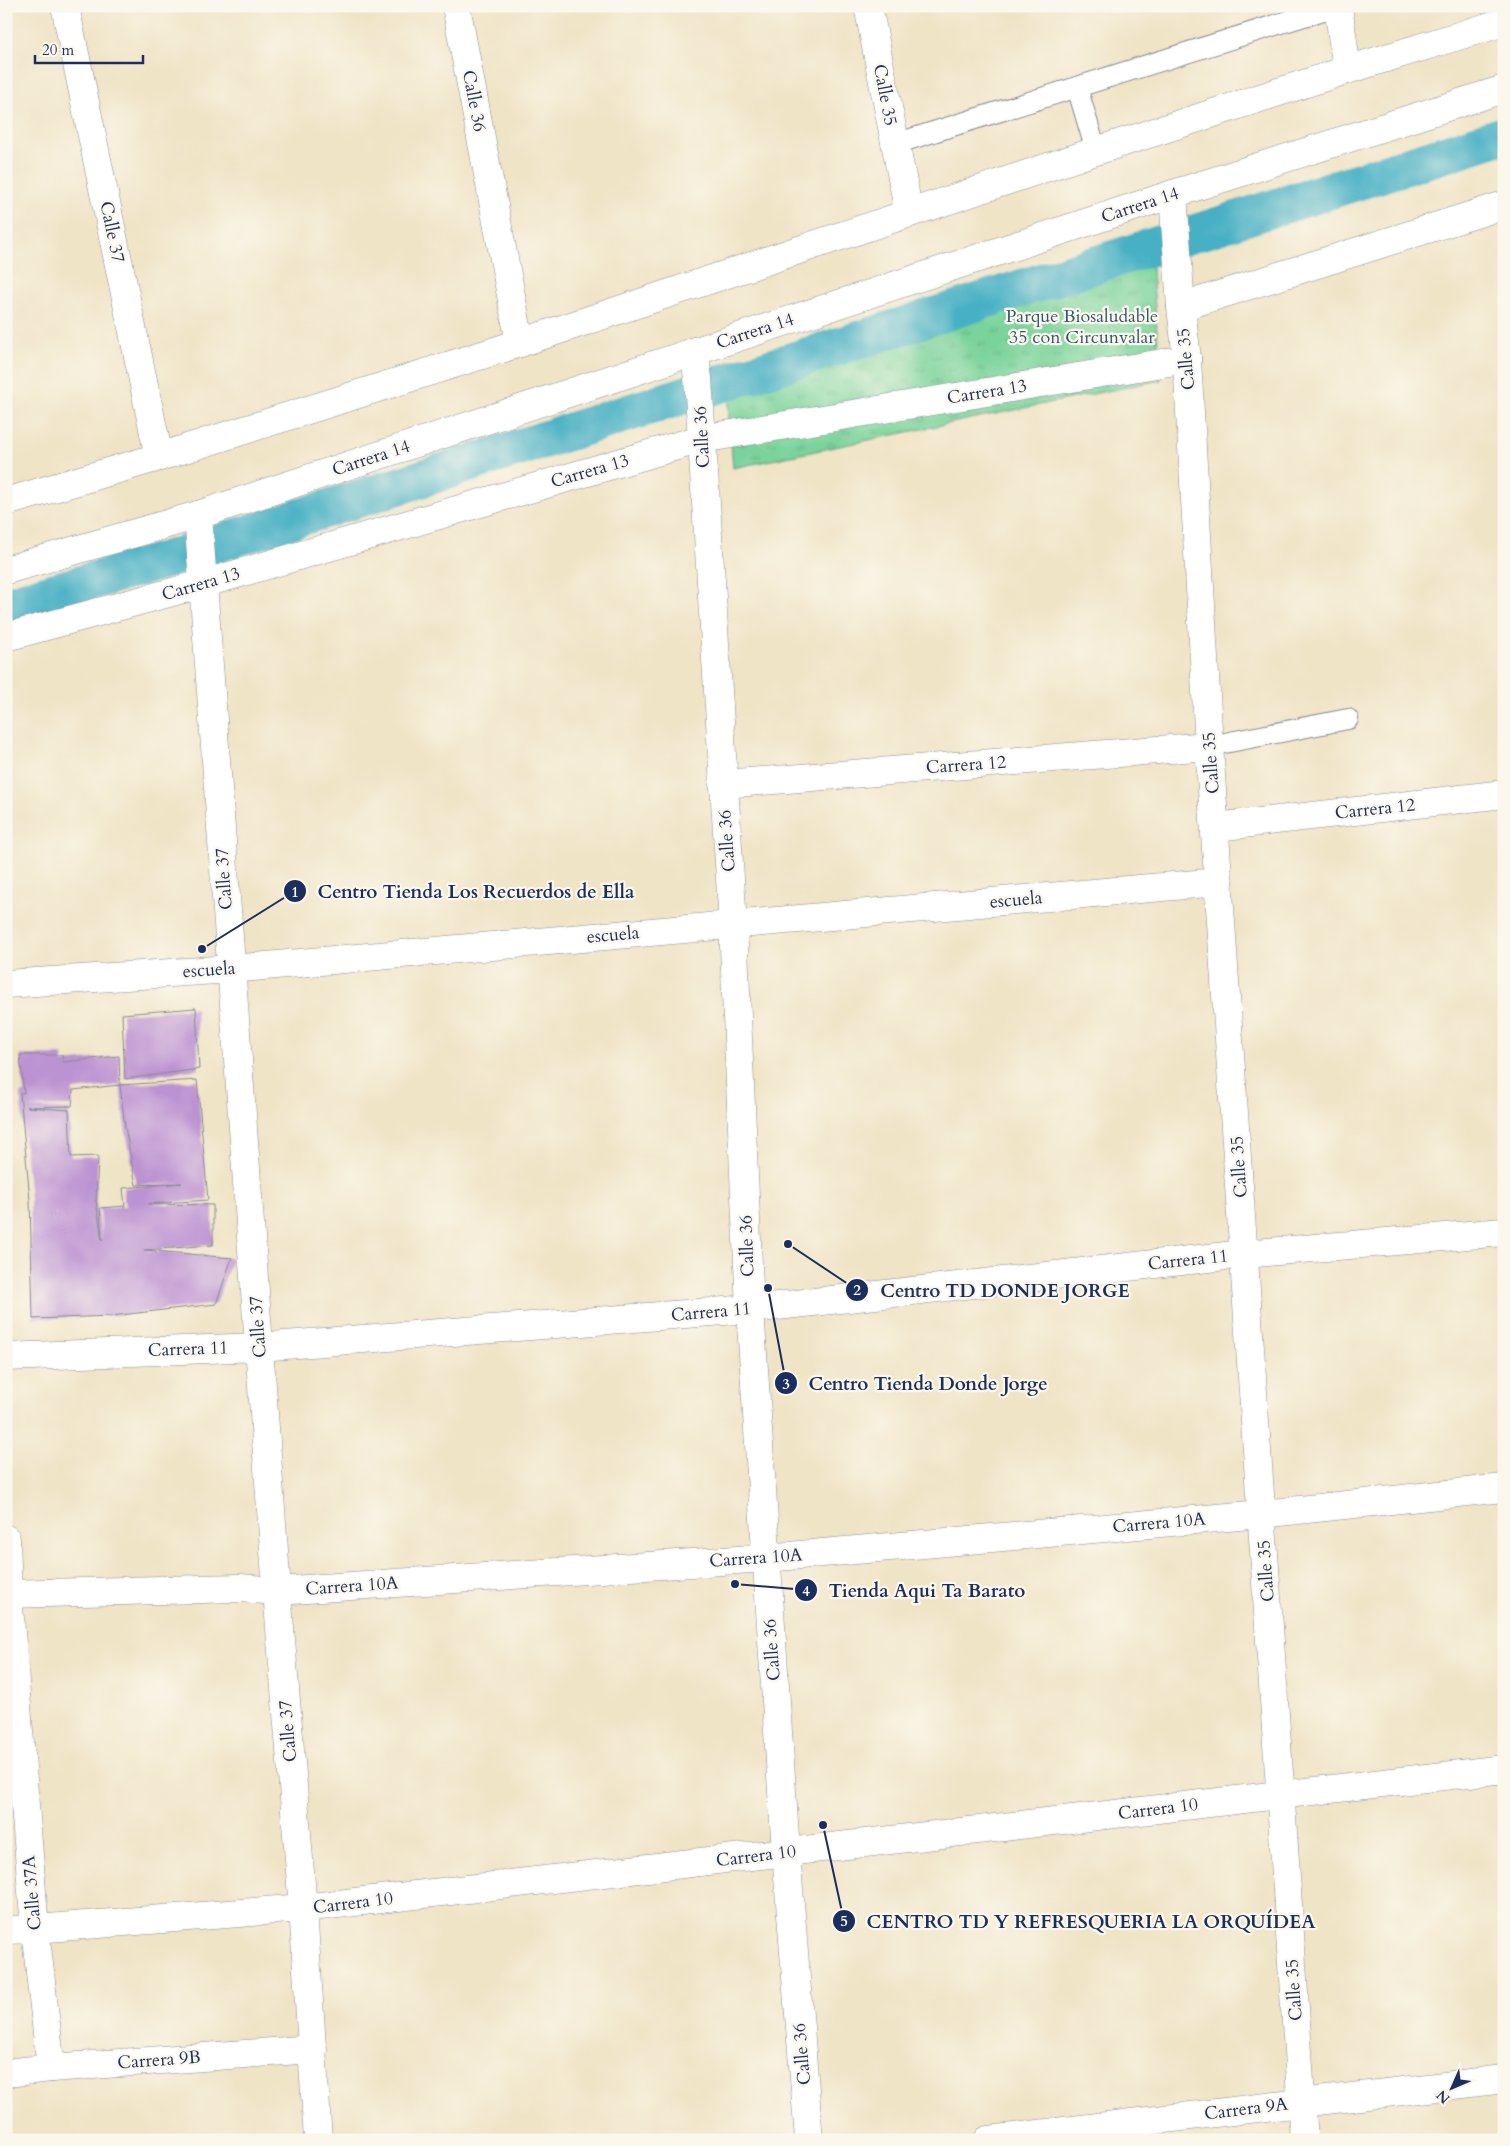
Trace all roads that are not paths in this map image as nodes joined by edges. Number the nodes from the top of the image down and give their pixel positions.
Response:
1 (65, 6) edge
2 (456, 6) edge
3 (868, 6) edge
4 (1337, 6) edge
5 (1504, 22) edge
6 (1348, 70) junction
7 (1077, 87) junction
8 (1504, 89) edge
9 (895, 144) junction
10 (1096, 151) junction
11 (1173, 194) junction
12 (1504, 205) edge
13 (909, 213) junction
14 (1181, 307) junction
15 (520, 343) junction
16 (694, 351) junction
17 (1187, 359) junction
18 (701, 434) junction
19 (160, 457) junction
20 (6, 502) edge
21 (199, 526) junction
22 (6, 570) edge
23 (202, 582) junction
24 (6, 637) edge
25 (1348, 719) dead end
26 (1209, 746) junction
27 (723, 784) junction
28 (1504, 794) edge
29 (1216, 827) junction
30 (1219, 882) junction
31 (733, 925) junction
32 (231, 969) junction
33 (6, 984) edge
34 (1504, 1232) edge
35 (1244, 1254) junction
36 (750, 1309) junction
37 (259, 1347) junction
38 (6, 1357) edge
39 (1504, 1488) edge
40 (1262, 1514) junction
41 (6, 1539) edge
42 (766, 1558) junction
43 (277, 1591) junction
44 (7, 1594) edge
45 (1504, 1769) edge
46 (1281, 1795) junction
47 (786, 1852) junction
48 (303, 1908) junction
49 (35, 1929) junction
50 (6, 1930) edge
51 (312, 2049) junction
52 (52, 2068) junction
53 (6, 2073) edge
54 (1504, 2079) edge
55 (1302, 2102) junction
56 (318, 2140) edge
57 (809, 2140) edge
58 (988, 2140) edge
59 (1304, 2140) edge

1 - 19 street, Calle 37
2 - 15 street, Calle 36
3 - 9 street, Calle 35
4 - 6 street
4 - 7 lane
5 - 6 street
6 - 10 street
7 - 9 lane
7 - 10 lane
8 - 11 street, Carrera 14
9 - 13 street, Calle 35
10 - 13 street
11 - 14 street, Calle 35
11 - 16 street, Carrera 14
12 - 14 street
13 - 15 street
14 - 17 street, Calle 35
15 - 19 street
16 - 18 street, Calle 36
16 - 21 street, Carrera 14
17 - 18 street, Carrera 13
17 - 26 street, Calle 35
18 - 23 street, Carrera 13
18 - 27 street, Calle 36
19 - 20 street
21 - 22 street, Carrera 14
21 - 23 street, Calle 37
23 - 24 street, Carrera 13
23 - 32 street, Calle 37
25 - 26 lane
26 - 27 street, Carrera 12
26 - 29 street, Calle 35
27 - 31 street, Calle 36
28 - 29 street, Carrera 12
29 - 30 street, Calle 35
30 - 31 street, escuela
30 - 35 street, Calle 35
31 - 32 street, escuela
31 - 36 street, Calle 36
32 - 33 street, escuela
32 - 37 street, Calle 37
34 - 35 street, Carrera 11
35 - 36 street, Carrera 11
35 - 40 street, Calle 35
36 - 37 street, Carrera 11
36 - 42 street, Calle 36
37 - 38 street, Carrera 11
37 - 43 street, Calle 37
39 - 40 street, Carrera 10A
40 - 42 street, Carrera 10A
40 - 46 street, Calle 35
41 - 44 street, Calle 37A
42 - 43 street, Carrera 10A
42 - 47 street, Calle 36
43 - 44 street, Carrera 10A
43 - 48 street, Calle 37
44 - 49 street, Calle 37A
45 - 46 street, Carrera 10
46 - 47 street, Carrera 10
46 - 55 street, Calle 35
47 - 48 street, Carrera 10
47 - 57 street, Calle 36
48 - 49 street, Carrera 10
48 - 51 street, Calle 37
49 - 50 street, Carrera 10
49 - 52 street, Calle 37A
51 - 52 street, Carrera 9B
51 - 56 street, Calle 37
52 - 53 street, Carrera 9B
54 - 55 street, Carrera 9A
55 - 58 street, Carrera 9A
55 - 59 street, Calle 35

